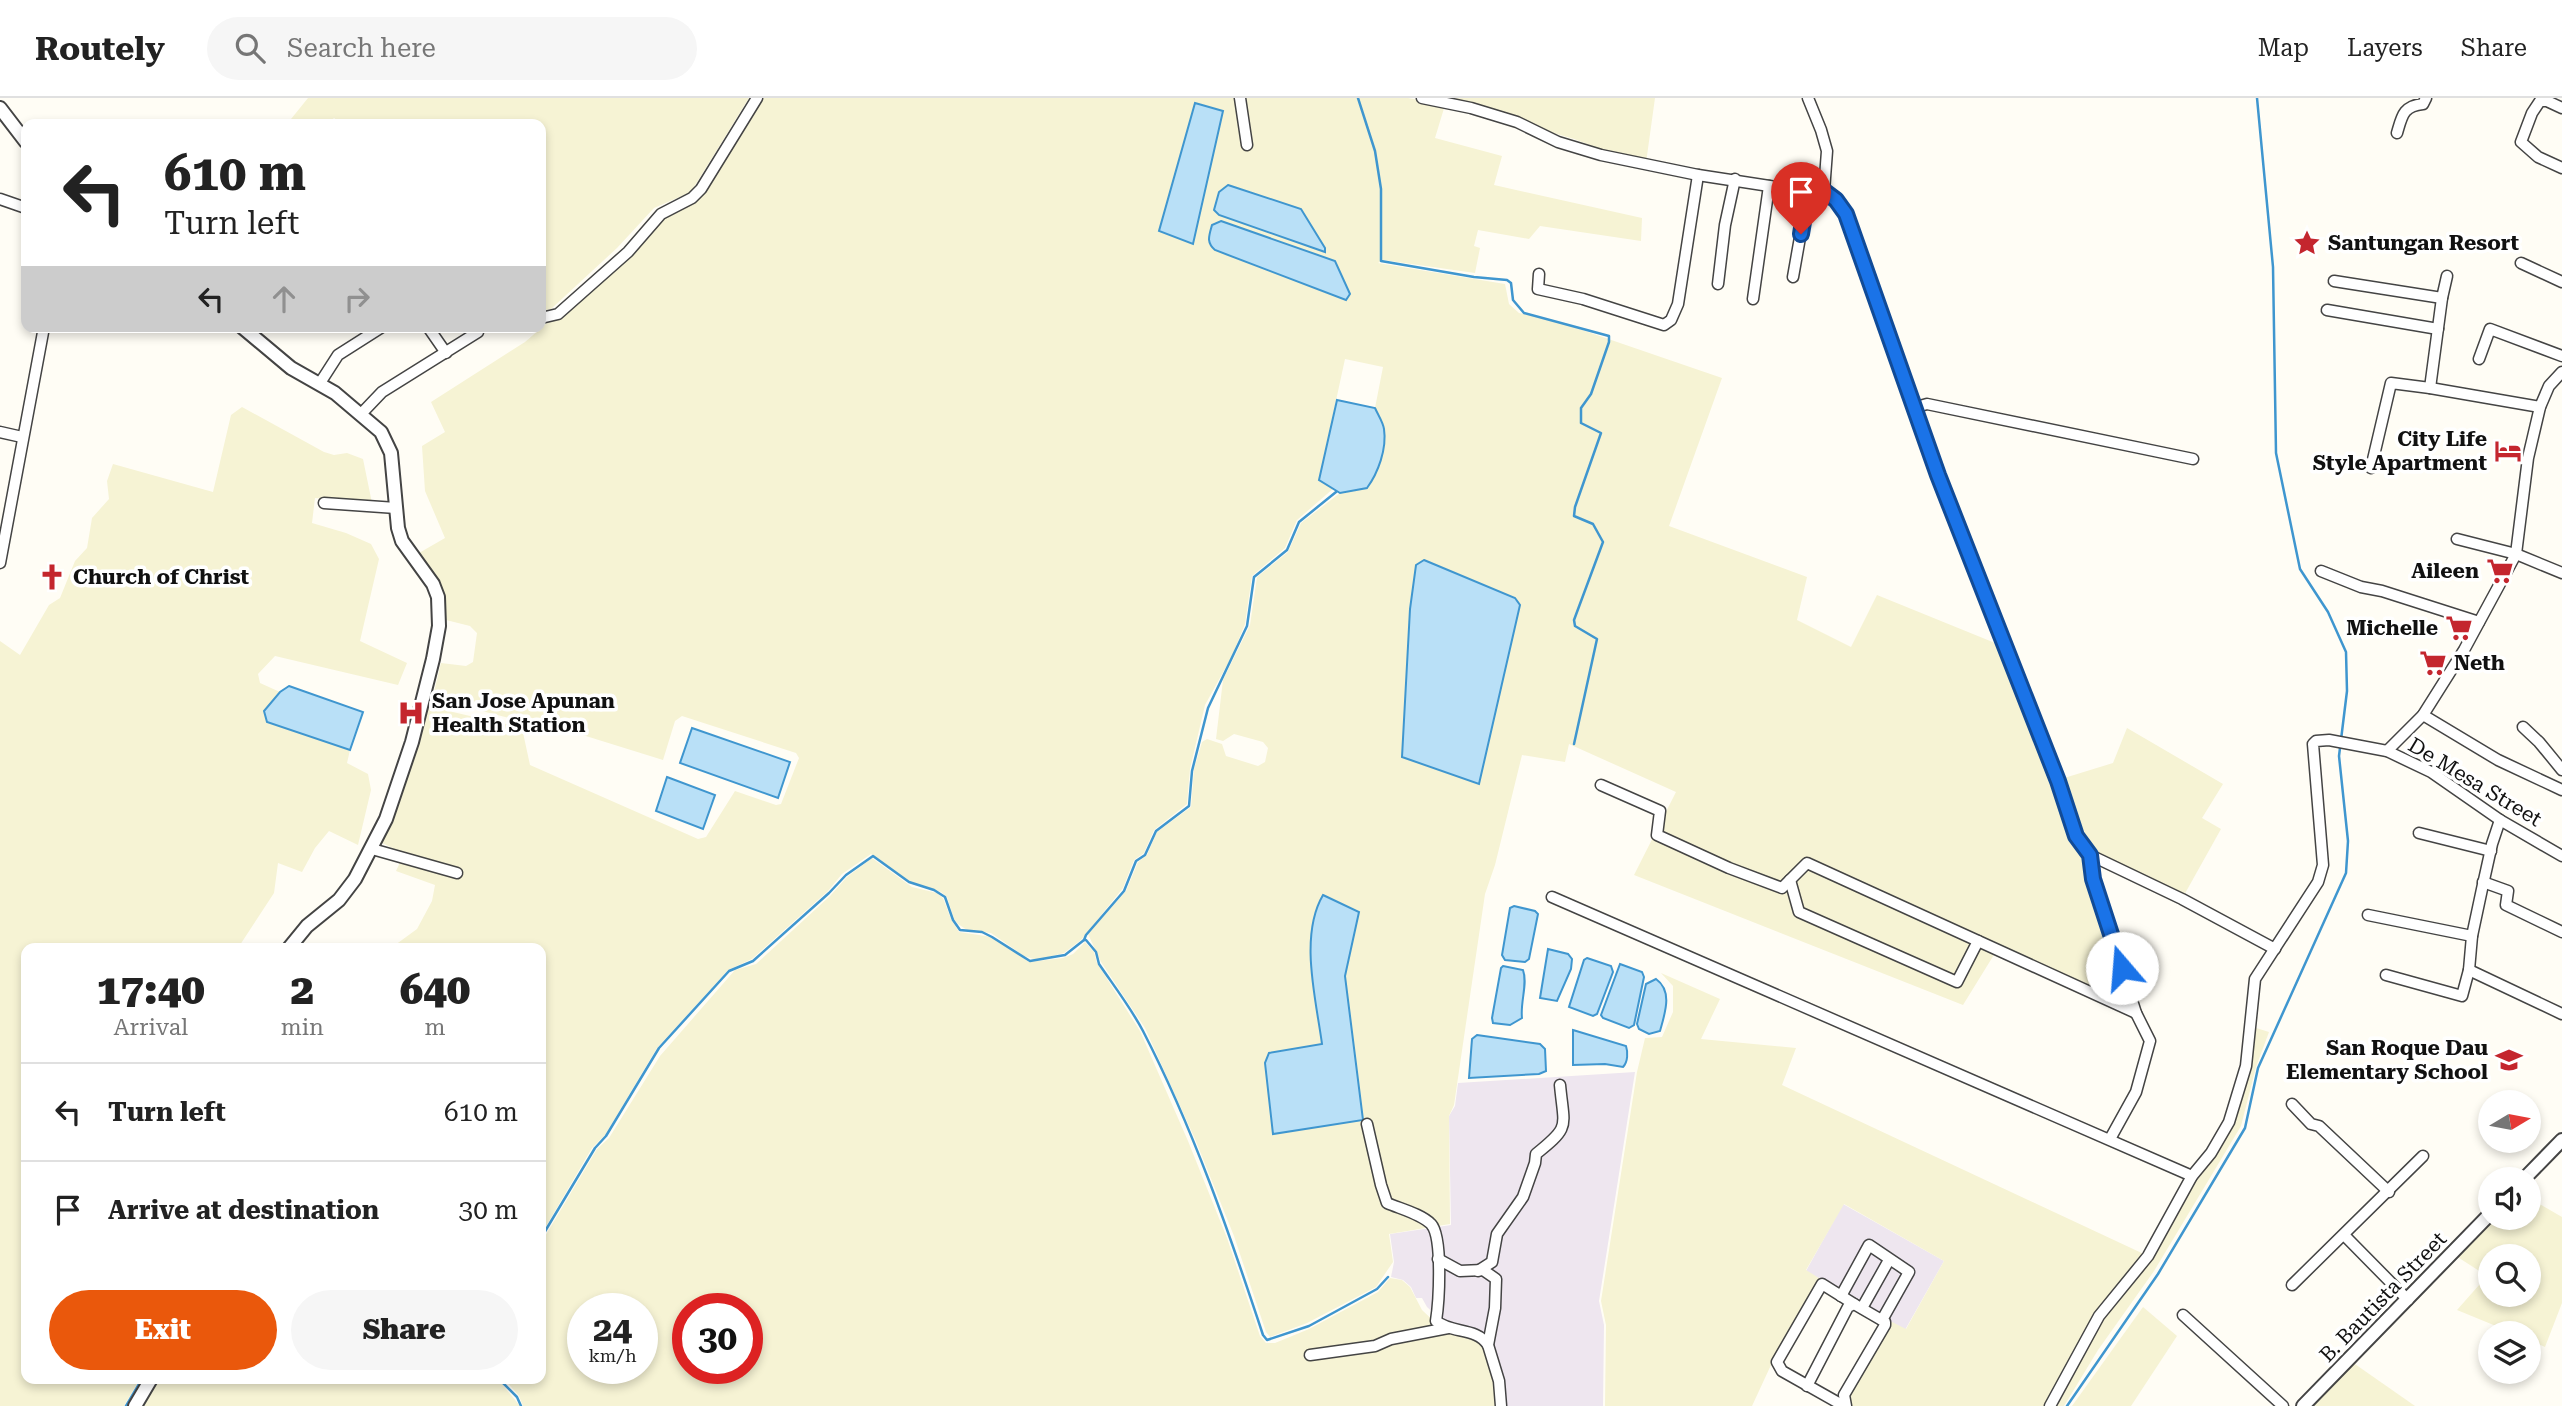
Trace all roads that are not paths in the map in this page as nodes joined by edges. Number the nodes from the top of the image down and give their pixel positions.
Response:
1 (757, 98) edge
2 (1240, 98) edge
3 (1422, 98) edge
4 (1808, 98) edge
5 (2426, 98) edge
6 (0, 108) edge
7 (2562, 108) edge
8 (2397, 133) dead end
9 (21, 135) edge
10 (1247, 145) dead end
11 (2562, 168) edge
12 (1698, 175) junction
13 (1735, 180) junction
14 (1769, 186) junction
15 (1824, 191) junction
16 (1808, 192) junction
17 (0, 199) edge
18 (21, 206) edge
19 (2521, 263) dead end
20 (1539, 274) dead end
21 (2447, 276) dead end
22 (1793, 277) dead end
23 (2334, 281) dead end
24 (2562, 282) edge
25 (1718, 284) dead end
26 (2442, 298) junction
27 (1753, 299) dead end
28 (2327, 310) dead end
29 (546, 317) edge
30 (2438, 329) junction
31 (43, 333) edge
32 (249, 333) edge
33 (373, 333) edge
34 (432, 333) edge
35 (476, 333) edge
36 (446, 353) junction
37 (2562, 356) edge
38 (2479, 359) dead end
39 (2561, 375) edge
40 (320, 383) junction
41 (2430, 388) junction
42 (2540, 407) junction
43 (1913, 408) junction
44 (361, 414) junction
45 (0, 432) edge
46 (22, 437) junction
47 (2193, 459) dead end
48 (2371, 468) dead end
49 (324, 503) dead end
50 (396, 508) junction
51 (2456, 539) dead end
52 (2516, 554) junction
53 (0, 563) edge
54 (2321, 571) dead end
55 (2562, 573) edge
56 (2479, 622) junction
57 (2423, 715) junction
58 (2523, 727) dead end
59 (2387, 751) junction
60 (2562, 769) edge
61 (2562, 775) edge
62 (1601, 785) dead end
63 (2560, 789) edge
64 (2500, 820) junction
65 (2419, 833) dead end
66 (372, 849) junction
67 (2491, 851) junction
68 (2090, 855) junction
69 (2562, 856) edge
70 (457, 873) dead end
71 (1790, 880) junction
72 (2483, 882) junction
73 (1552, 897) dead end
74 (2368, 915) dead end
75 (2562, 932) edge
76 (2472, 936) junction
77 (1978, 941) junction
78 (293, 943) edge
79 (2275, 949) junction
80 (2469, 970) junction
81 (2386, 975) dead end
82 (2136, 1013) junction
83 (2562, 1014) edge
84 (1560, 1085) dead end
85 (2292, 1104) dead end
86 (1367, 1124) dead end
87 (2110, 1139) junction
88 (2562, 1140) edge
89 (2423, 1156) dead end
90 (2536, 1167) edge
91 (2192, 1176) junction
92 (2389, 1192) junction
93 (2478, 1227) edge
94 (2344, 1235) junction
95 (1438, 1259) junction
96 (1889, 1260) junction
97 (1478, 1271) junction
98 (2292, 1285) dead end
99 (1841, 1296) junction
100 (2408, 1300) junction
101 (1858, 1306) junction
102 (2183, 1315) dead end
103 (1882, 1320) junction
104 (1452, 1327) junction
105 (1489, 1345) junction
106 (1310, 1355) dead end
107 (148, 1384) edge
108 (1807, 1386) junction
109 (135, 1406) edge
110 (1501, 1406) edge
111 (1845, 1406) edge
112 (2050, 1406) edge
113 (2283, 1406) edge
114 (2303, 1406) edge

1 - 29 street
2 - 10 street
3 - 12 street
4 - 15 street
5 - 8 street
6 - 9 street
7 - 11 street
12 - 13 street
12 - 20 street
13 - 14 street
13 - 25 street
14 - 16 street
14 - 27 street
15 - 16 street
15 - 43 street
16 - 22 street
17 - 18 street
19 - 24 street
21 - 26 street
23 - 26 street
26 - 30 street
28 - 30 street
30 - 41 street
31 - 46 street
32 - 40 street
33 - 40 street
34 - 36 street
35 - 36 street
36 - 44 street
37 - 38 street
39 - 42 street
40 - 44 street
41 - 42 street
41 - 48 street
42 - 52 street
43 - 47 street
43 - 68 street
44 - 50 street
45 - 46 street
46 - 53 street
49 - 50 street
50 - 66 street
51 - 52 street
52 - 55 street
52 - 56 street
54 - 56 street
56 - 57 street
57 - 59 street
57 - 63 street
58 - 60 street
59 - 64 street, De Mesa Street
59 - 79 street, De Mesa Street
61 - 63 street
62 - 71 street
64 - 67 street
64 - 69 street, De Mesa Street
65 - 67 street
66 - 70 street
66 - 78 street
67 - 72 street
68 - 79 street
68 - 82 street
71 - 77 street
71 - 77 street
72 - 75 street
72 - 76 street
73 - 87 street
74 - 76 street
76 - 80 street
77 - 82 street
79 - 91 street
80 - 81 street
80 - 83 street
82 - 87 street
84 - 97 street
85 - 92 street
86 - 95 street
87 - 91 street
88 - 90 street
89 - 92 street
91 - 112 street
92 - 94 street
93 - 100 street, B. Bautista Street
94 - 98 street
94 - 100 street
95 - 97 street
95 - 104 street
96 - 99 street
96 - 101 street
96 - 103 street
97 - 105 street
99 - 101 street
99 - 108 street
100 - 114 street, B. Bautista Street
101 - 103 street
101 - 108 street
102 - 113 street
103 - 111 street
104 - 105 street
104 - 106 street
105 - 110 street
107 - 109 street
108 - 111 street

